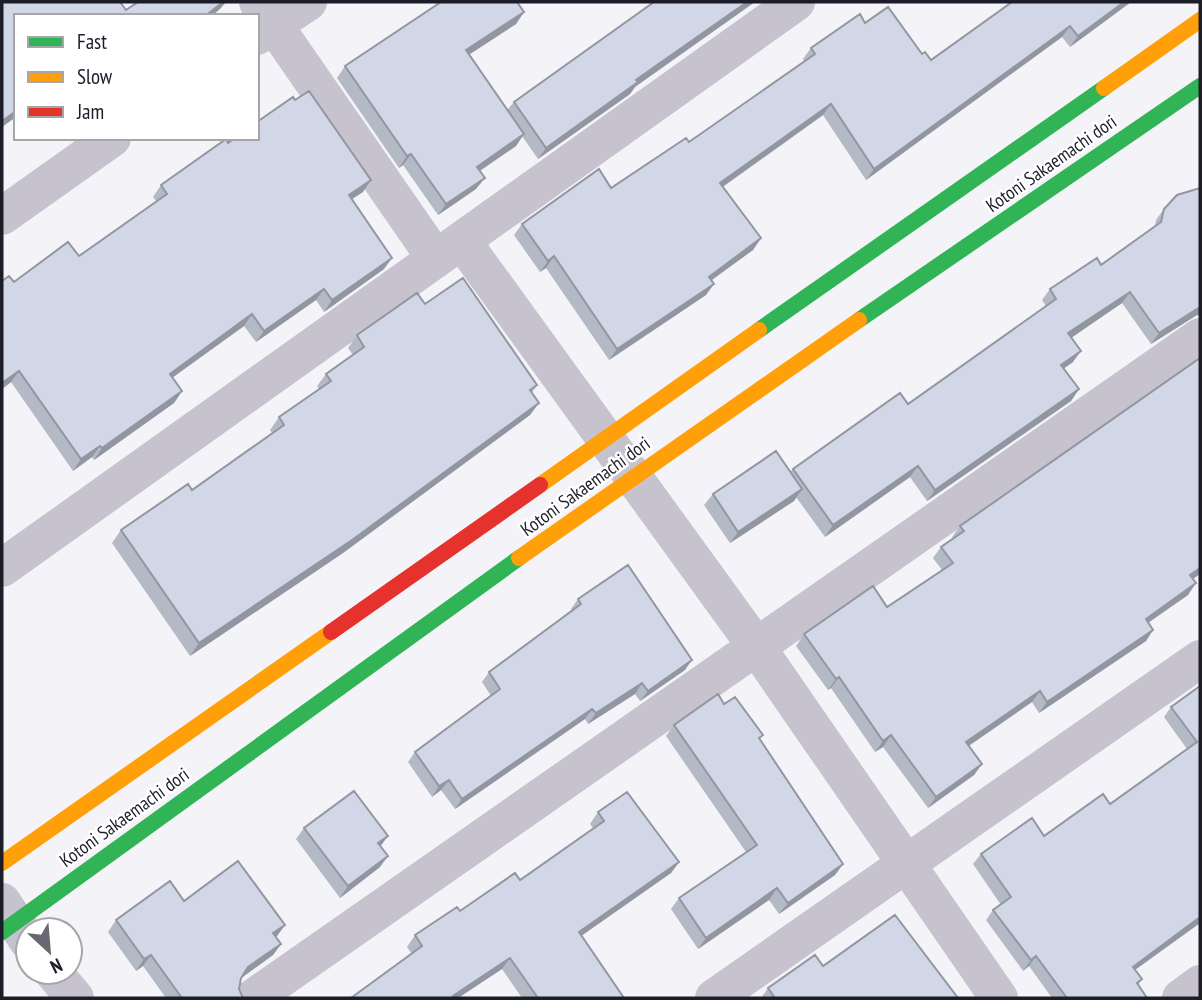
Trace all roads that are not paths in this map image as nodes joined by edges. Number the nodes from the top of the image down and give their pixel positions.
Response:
1 (308, 2) edge
2 (796, 2) edge
3 (1200, 20) edge
4 (263, 21) edge
5 (1200, 86) edge
6 (110, 140) edge
7 (2, 216) edge
8 (449, 250) junction
9 (1200, 337) edge
10 (607, 439) junction
11 (633, 476) junction
12 (2, 568) edge
13 (756, 646) junction
14 (1200, 659) edge
15 (2, 863) edge
16 (906, 864) junction
17 (11, 924) edge
18 (1200, 984) edge
19 (253, 998) edge
20 (714, 998) edge
21 (999, 998) edge
22 (1181, 998) edge

1 - 4 street
2 - 8 street
3 - 10 street, Kotoni Sakaemachi dori
4 - 8 street
5 - 11 street, Kotoni Sakaemachi dori
6 - 7 street
8 - 10 street
8 - 12 street
9 - 13 street
10 - 11 street
10 - 15 street, Kotoni Sakaemachi dori
11 - 13 street
11 - 17 street, Kotoni Sakaemachi dori
13 - 16 street
13 - 19 street
14 - 16 street
16 - 20 street
16 - 21 street
18 - 22 street

